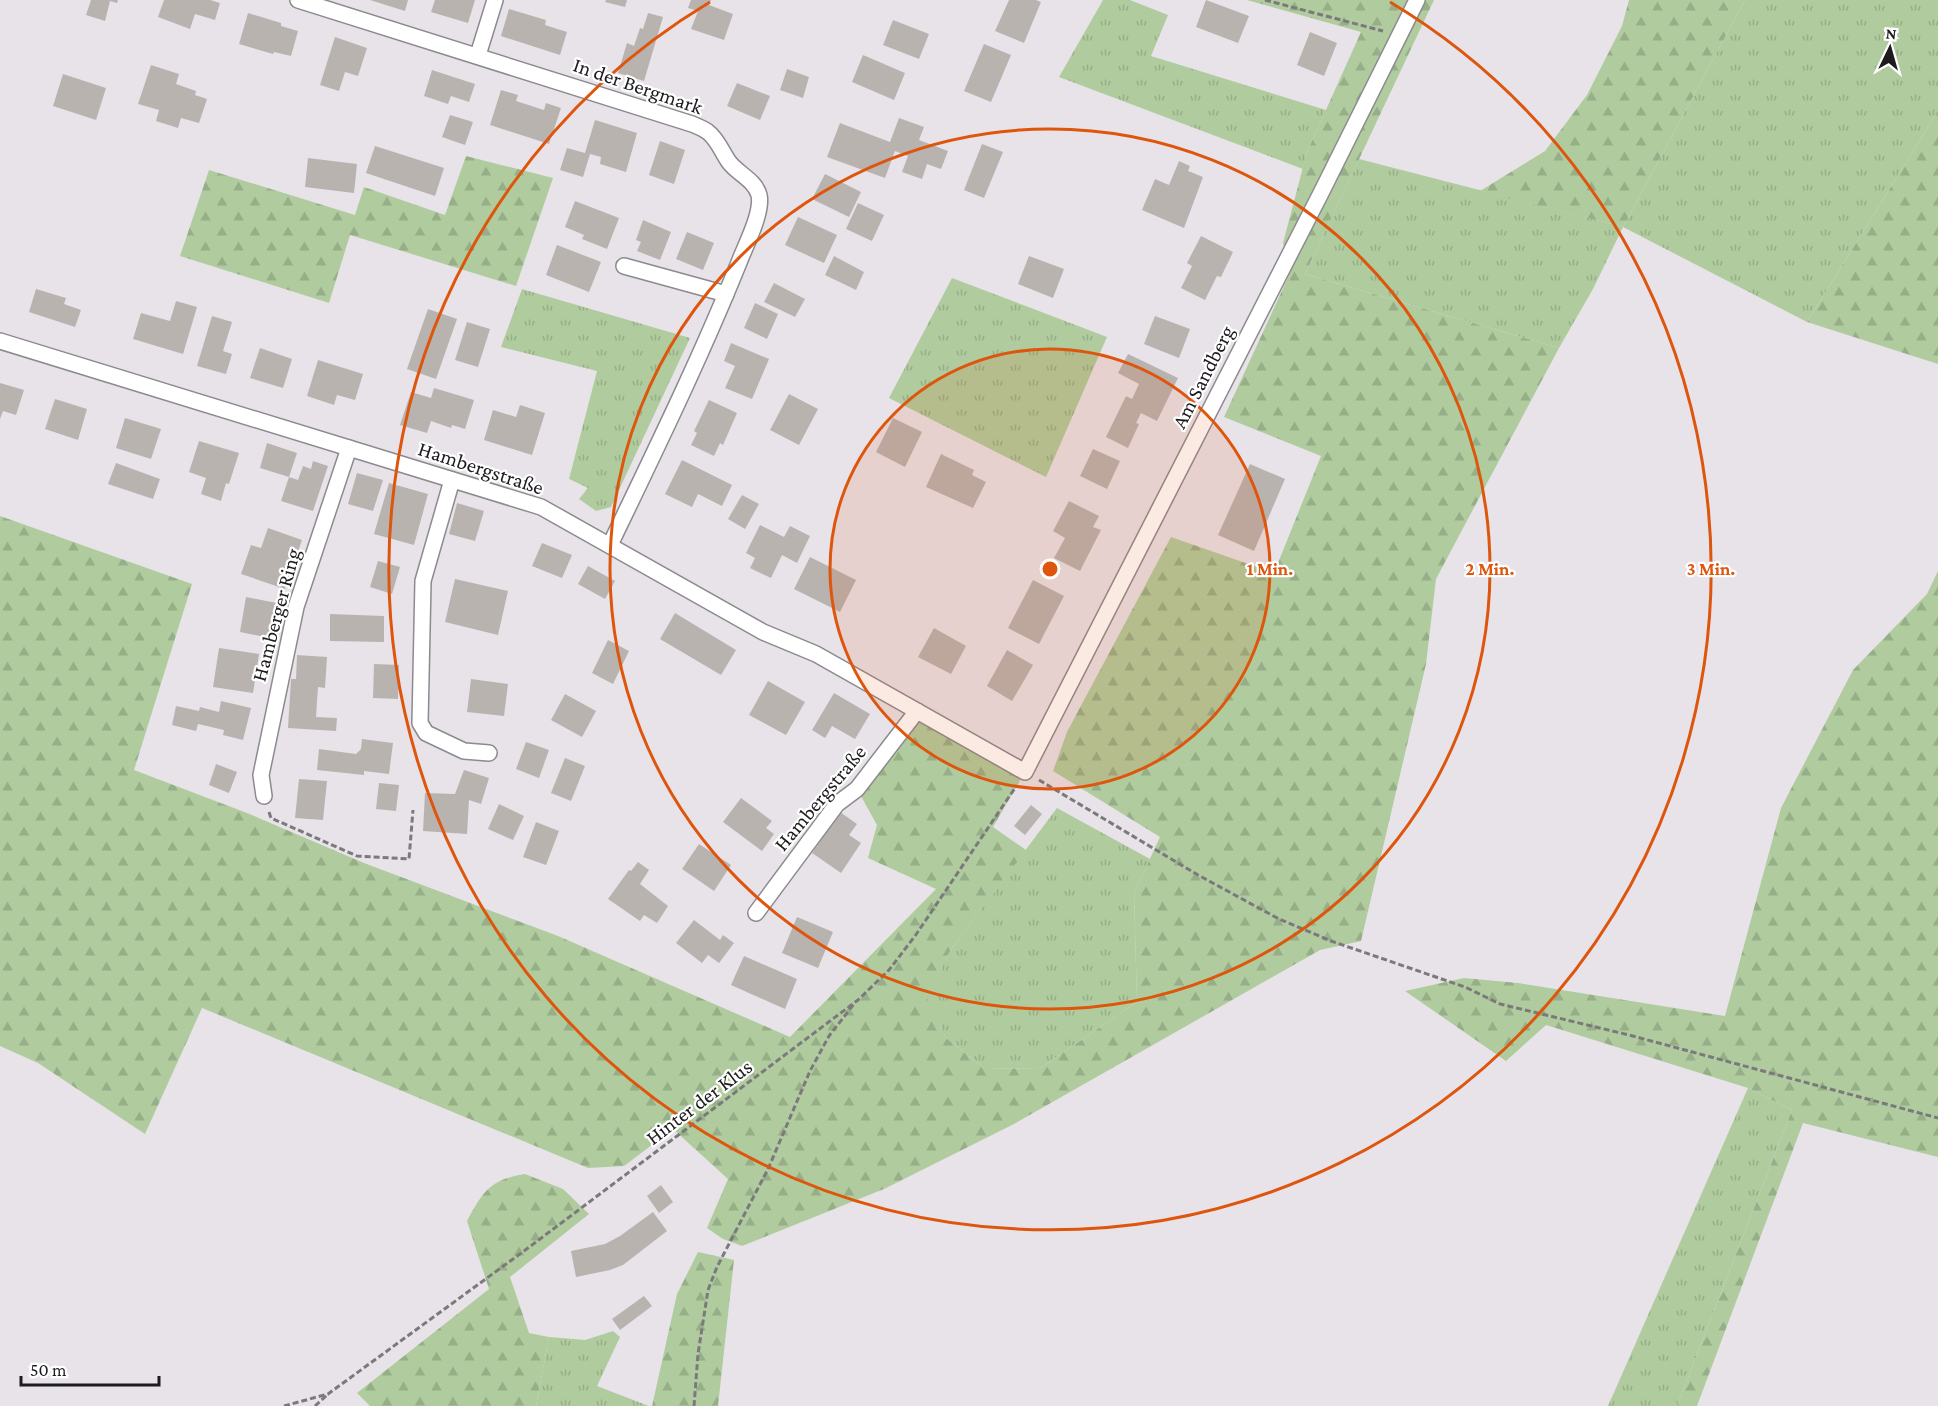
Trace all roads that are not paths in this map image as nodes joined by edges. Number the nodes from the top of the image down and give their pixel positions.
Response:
1 (298, 0) edge
2 (495, 0) edge
3 (1417, 0) edge
4 (478, 55) junction
5 (624, 266) dead end
6 (726, 294) junction
7 (0, 341) edge
8 (349, 448) junction
9 (452, 480) junction
10 (610, 545) junction
11 (917, 711) junction
12 (489, 753) dead end
13 (1025, 772) joint
14 (264, 796) road end
15 (756, 913) dead end

1 - 4 street, In der Bergmark
2 - 4 street
3 - 13 street, Am Sandberg
4 - 6 street, In der Bergmark
5 - 6 street
6 - 10 street, In der Bergmark
7 - 8 street, Hambergstraße
8 - 9 street, Hambergstraße
8 - 14 street, Hamberger Ring
9 - 10 street, Hambergstraße
9 - 12 street
10 - 11 street, Hambergstraße
11 - 13 street, Hambergstraße
11 - 15 street, Hambergstraße

